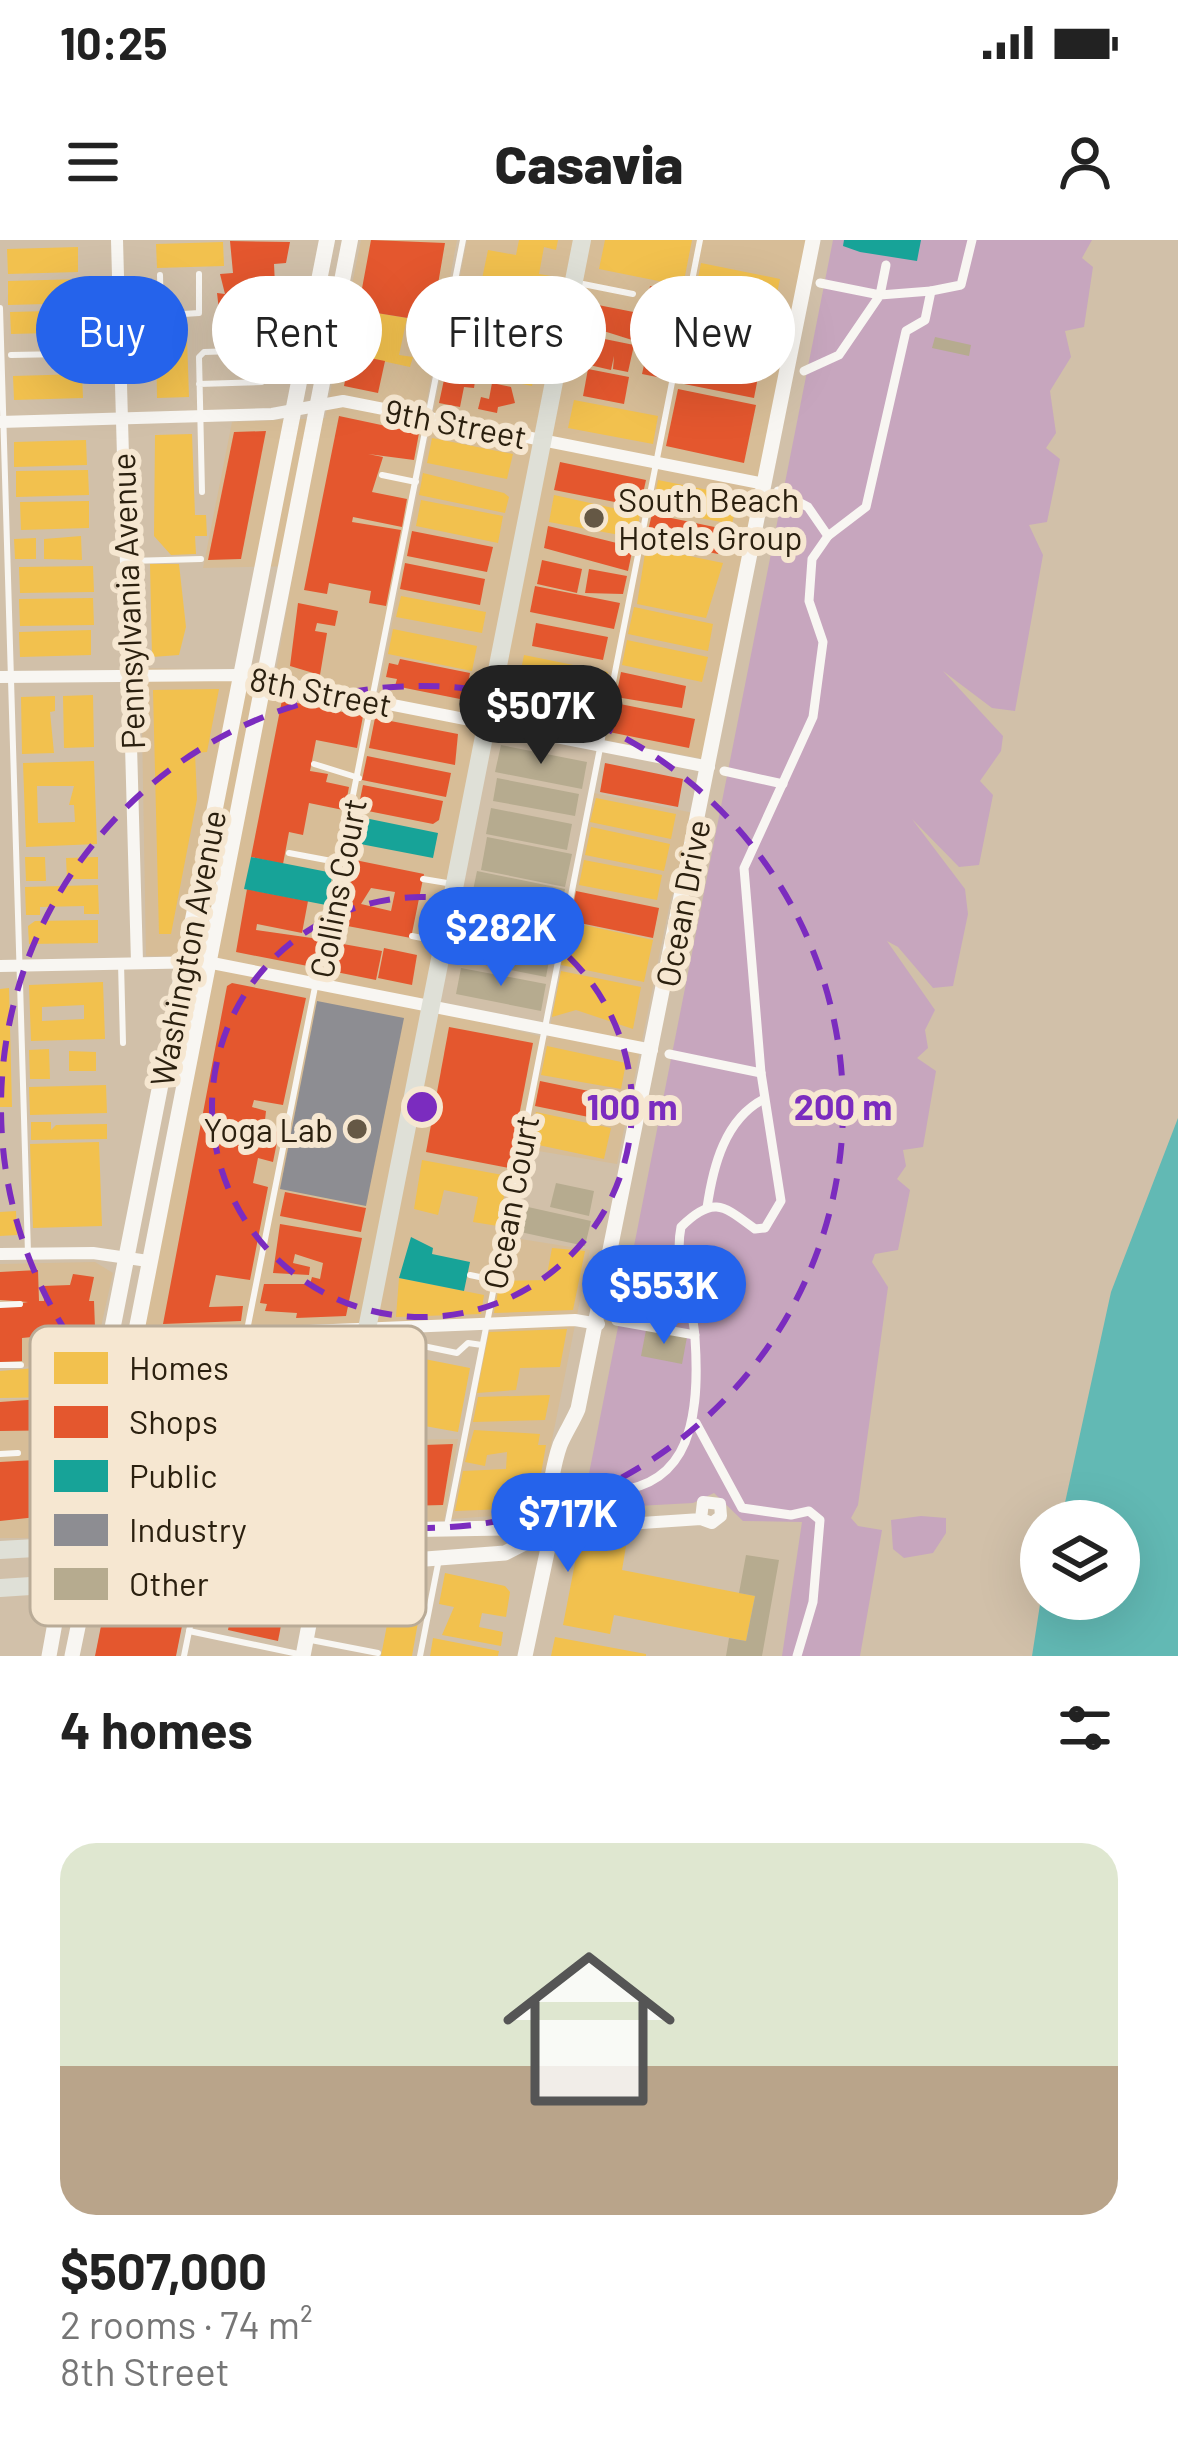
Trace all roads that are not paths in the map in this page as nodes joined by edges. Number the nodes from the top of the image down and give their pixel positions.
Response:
1 (117, 240) edge
2 (327, 240) edge
3 (350, 240) edge
4 (464, 240) edge
5 (582, 240) edge
6 (700, 240) edge
7 (813, 240) edge
8 (972, 240) edge
9 (886, 265) dead end
10 (199, 274) dead end
11 (118, 276) edge
12 (575, 276) edge
13 (820, 283) dead end
14 (931, 291) junction
15 (880, 295) junction
16 (0, 308) edge
17 (188, 314) edge
18 (36, 355) edge
19 (11, 356) dead end
20 (804, 371) dead end
21 (121, 384) edge
22 (200, 384) junction
23 (553, 384) edge
24 (316, 405) junction
25 (292, 411) junction
26 (201, 416) junction
27 (122, 418) junction
28 (429, 418) junction
29 (1, 422) edge
30 (542, 440) junction
31 (656, 464) junction
32 (382, 475) dead end
33 (416, 482) junction
34 (772, 488) junction
35 (202, 492) dead end
36 (828, 536) junction
37 (201, 559) dead end
38 (126, 561) junction
39 (129, 674) junction
40 (240, 675) junction
41 (5, 677) edge
42 (263, 679) junction
43 (373, 702) junction
44 (487, 723) junction
45 (601, 746) junction
46 (314, 764) dead end
47 (716, 769) junction
48 (358, 778) junction
49 (783, 784) junction
50 (289, 853) dead end
51 (342, 863) junction
52 (423, 879) dead end
53 (457, 885) junction
54 (412, 936) dead end
55 (445, 943) junction
56 (184, 961) junction
57 (137, 962) junction
58 (207, 962) junction
59 (121, 963) junction
60 (0, 966) edge
61 (18, 966) junction
62 (319, 985) junction
63 (432, 1008) junction
64 (545, 1031) junction
65 (123, 1042) dead end
66 (661, 1052) junction
67 (761, 1073) junction
68 (764, 1099) junction
69 (707, 1208) junction
70 (28, 1253) junction
71 (0, 1254) edge
72 (126, 1257) junction
73 (148, 1261) junction
74 (470, 1275) dead end
75 (494, 1280) junction
76 (20, 1304) dead end
77 (0, 1305) edge
78 (486, 1322) junction
79 (607, 1322) junction
80 (113, 1326) edge
81 (137, 1326) edge
82 (248, 1326) edge
83 (367, 1326) edge
84 (391, 1326) edge
85 (695, 1335) junction
86 (482, 1345) junction
87 (426, 1347) edge
88 (0, 1365) edge
89 (21, 1365) dead end
90 (695, 1422) junction
91 (0, 1454) edge
92 (18, 1454) dead end
93 (578, 1490) dead end
94 (701, 1519) dead end
95 (496, 1527) junction
96 (446, 1528) junction
97 (426, 1529) edge
98 (552, 1529) junction
99 (30, 1548) edge
100 (0, 1550) edge
101 (439, 1557) junction
102 (426, 1558) edge
103 (30, 1586) edge
104 (0, 1588) edge
105 (426, 1625) edge
106 (54, 1626) edge
107 (78, 1626) edge
108 (190, 1626) edge
109 (426, 1626) edge
110 (189, 1631) junction
111 (304, 1650) edge
112 (378, 1653) dead end
113 (49, 1656) edge
114 (72, 1656) edge
115 (184, 1656) edge
116 (420, 1656) edge
117 (525, 1656) edge
118 (797, 1656) edge

1 - 11 street, Pennsylvania Avenue
2 - 25 main road, Washington Avenue
3 - 24 main road, Washington Avenue
4 - 28 lane, Collins Court
5 - 12 main road
6 - 31 lane, Ocean Court
7 - 34 street, Ocean Drive
8 - 14 street
9 - 15 street
10 - 17 lane
13 - 15 street
14 - 15 street
14 - 36 street
15 - 20 street
16 - 29 lane
18 - 19 lane
21 - 27 street, Pennsylvania Avenue
22 - 22 lane
22 - 26 lane
23 - 30 main road
24 - 25 street, 9th Street
24 - 28 street, 9th Street
24 - 42 main road, Washington Avenue
25 - 26 street, 9th Street
25 - 40 main road, Washington Avenue
26 - 27 street, 9th Street
26 - 35 lane
27 - 29 street, 9th Street
27 - 38 street, Pennsylvania Avenue
28 - 30 street, 9th Street
28 - 33 lane, Collins Court
29 - 41 lane
30 - 31 street, 9th Street
30 - 44 main road
31 - 34 street, 9th Street
31 - 45 lane, Ocean Court
32 - 33 lane
33 - 43 lane, Collins Court
34 - 36 street
34 - 47 street, Ocean Drive
36 - 49 street
37 - 38 lane
38 - 39 street, Pennsylvania Avenue
39 - 40 street, 8th Street
39 - 41 street, 8th Street
39 - 57 street, Pennsylvania Avenue
40 - 42 street, 8th Street
40 - 56 main road, Washington Avenue
41 - 61 lane
42 - 43 street, 8th Street
42 - 58 main road, Washington Avenue
43 - 44 street, 8th Street
43 - 48 lane, Collins Court
44 - 45 street, 8th Street
44 - 53 main road
45 - 47 street, 8th Street
45 - 64 lane, Ocean Court
46 - 48 lane
47 - 49 street
47 - 66 street, Ocean Drive
48 - 51 lane, Collins Court
49 - 67 street
50 - 51 lane
51 - 62 lane, Collins Court
52 - 53 lane
53 - 55 main road
54 - 55 lane
55 - 63 main road
56 - 57 street
56 - 58 street
56 - 72 main road, Washington Avenue
57 - 59 street
58 - 62 street
58 - 73 main road, Washington Avenue
59 - 61 street
59 - 65 lane
60 - 61 street
61 - 70 lane
62 - 63 street
62 - 82 lane, Collins Court
63 - 64 street
63 - 83 main road
64 - 66 street
64 - 75 lane, Ocean Court
66 - 67 street
66 - 79 street, Ocean Drive
67 - 68 street
68 - 69 street
68 - 69 street
69 - 85 street
70 - 71 street
70 - 72 street
72 - 73 street
72 - 80 main road, Washington Avenue
73 - 81 main road, Washington Avenue
74 - 75 lane
75 - 78 lane, Ocean Court
76 - 77 lane
78 - 79 street
78 - 84 street
78 - 86 lane, Ocean Court
79 - 85 street
79 - 95 street, Ocean Drive
85 - 90 street
86 - 87 lane
86 - 96 lane, Ocean Court
88 - 89 lane
90 - 93 street
90 - 118 street
91 - 92 lane
94 - 98 street
95 - 96 street
95 - 98 street
96 - 97 street
98 - 101 street
98 - 117 street
99 - 100 main road
101 - 102 street
101 - 105 lane
103 - 104 main road
106 - 113 street, Washington Avenue
107 - 114 street, Washington Avenue
108 - 110 lane
109 - 116 lane
110 - 111 lane
110 - 115 lane
111 - 112 lane

